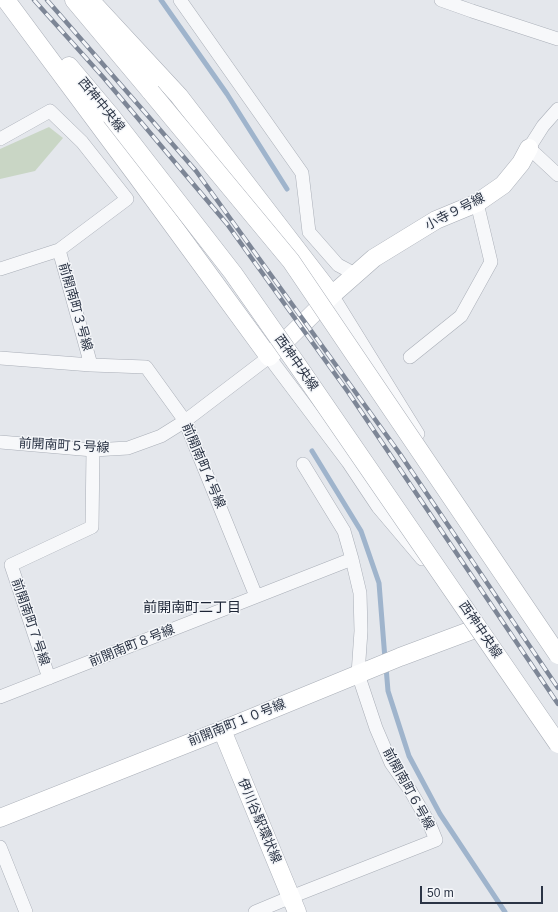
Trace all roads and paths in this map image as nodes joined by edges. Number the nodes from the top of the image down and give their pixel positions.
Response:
1 (6, 0) edge
2 (12, 0) edge
3 (74, 0) edge
4 (90, 0) edge
5 (180, 0) edge
6 (442, 0) edge
7 (558, 39) edge
8 (558, 109) edge
9 (0, 139) edge
10 (529, 148) junction
11 (558, 175) edge
12 (477, 203) junction
13 (59, 250) junction
14 (0, 269) edge
15 (355, 274) junction
16 (332, 295) junction
17 (268, 357) junction
18 (410, 357) dead end
19 (0, 358) edge
20 (91, 364) junction
21 (185, 421) junction
22 (0, 442) edge
23 (93, 450) junction
24 (303, 464) dead end
25 (352, 558) junction
26 (256, 596) junction
27 (475, 629) junction
28 (558, 643) edge
29 (558, 656) edge
30 (363, 672) junction
31 (49, 678) junction
32 (0, 697) edge
33 (222, 730) junction
34 (558, 744) edge
35 (558, 753) edge
36 (0, 818) edge
37 (0, 847) edge
38 (294, 904) edge
39 (26, 912) edge
40 (255, 912) edge

1 - 17 street
2 - 34 street, 西神中央線, bridge
3 - 29 street, bridge
4 - 16 street
5 - 15 street
6 - 7 street
8 - 10 street, 小寺９号線
9 - 13 street
10 - 11 street
10 - 12 street, 小寺９号線
12 - 15 street, 小寺９号線
12 - 18 street
13 - 14 street
13 - 20 street, 前開南町３号線
15 - 16 street, 小寺９号線
16 - 17 street, 小寺９号線
16 - 28 street
17 - 21 street, 前開南町５号線
17 - 27 street, 西神中央線
19 - 20 street, 前開南町４号線
20 - 21 street, 前開南町４号線
21 - 23 street, 前開南町５号線
21 - 26 street, 前開南町４号線
22 - 23 street, 前開南町５号線
23 - 31 street, 前開南町７号線
24 - 25 street, 前開南町６号線
25 - 26 street, 前開南町８号線
25 - 30 street, 前開南町６号線
26 - 31 street, 前開南町８号線
27 - 30 street, 前開南町１０号線
27 - 35 street, 西神中央線
30 - 33 street, 前開南町１０号線
30 - 38 street, 前開南町６号線
31 - 32 street, 前開南町８号線
33 - 36 street, 前開南町１０号線
33 - 38 street, 伊川谷駅環状線
37 - 39 street
38 - 40 street, 前開南町６号線

